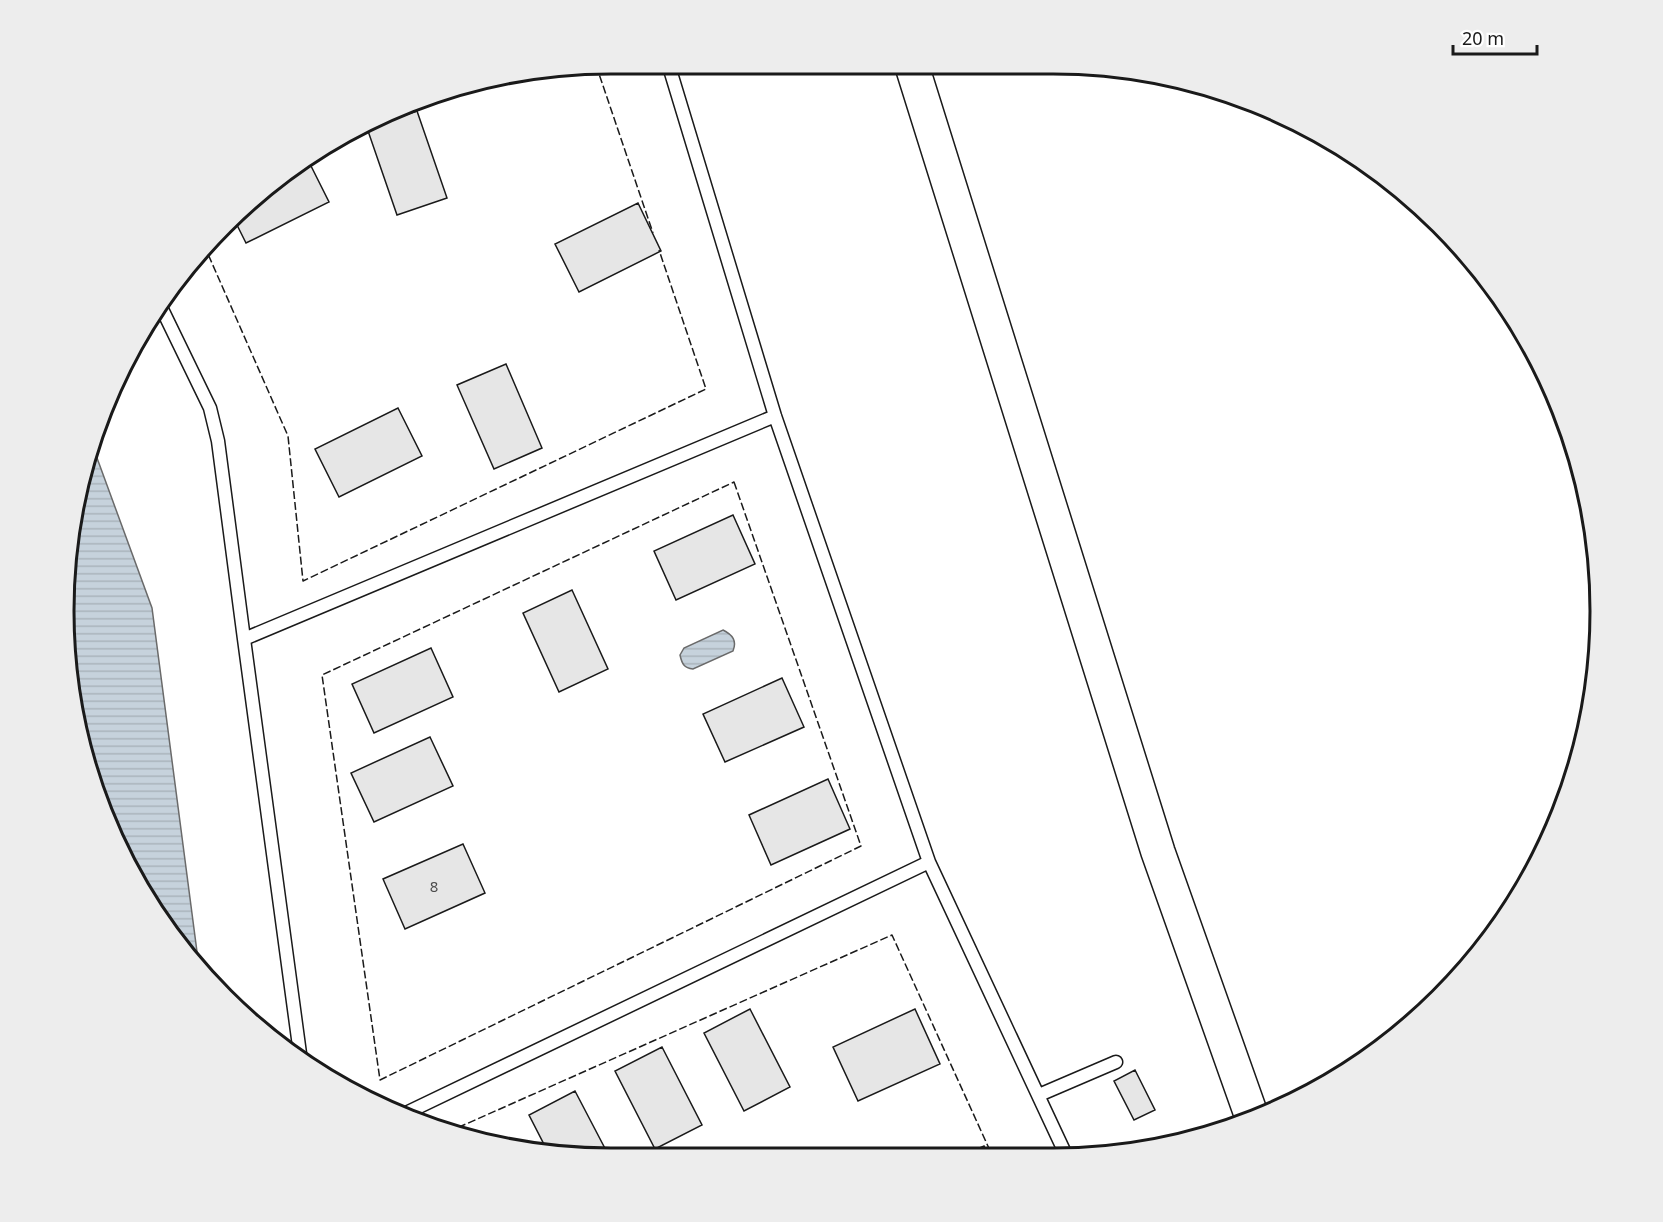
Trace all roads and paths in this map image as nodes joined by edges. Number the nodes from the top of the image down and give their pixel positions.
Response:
1 (671, 74) edge
2 (914, 74) edge
3 (164, 313) edge
4 (775, 416) junction
5 (244, 639) junction
6 (929, 862) junction
7 (299, 1049) edge
8 (1116, 1062) dead end
9 (1039, 1095) junction
10 (412, 1110) edge
11 (1249, 1111) edge
12 (1063, 1148) edge

1 - 4 lane
2 - 11 main road
3 - 5 lane
4 - 5 lane
4 - 6 lane
5 - 7 lane
6 - 9 lane
6 - 10 lane
8 - 9 lane
9 - 12 lane

